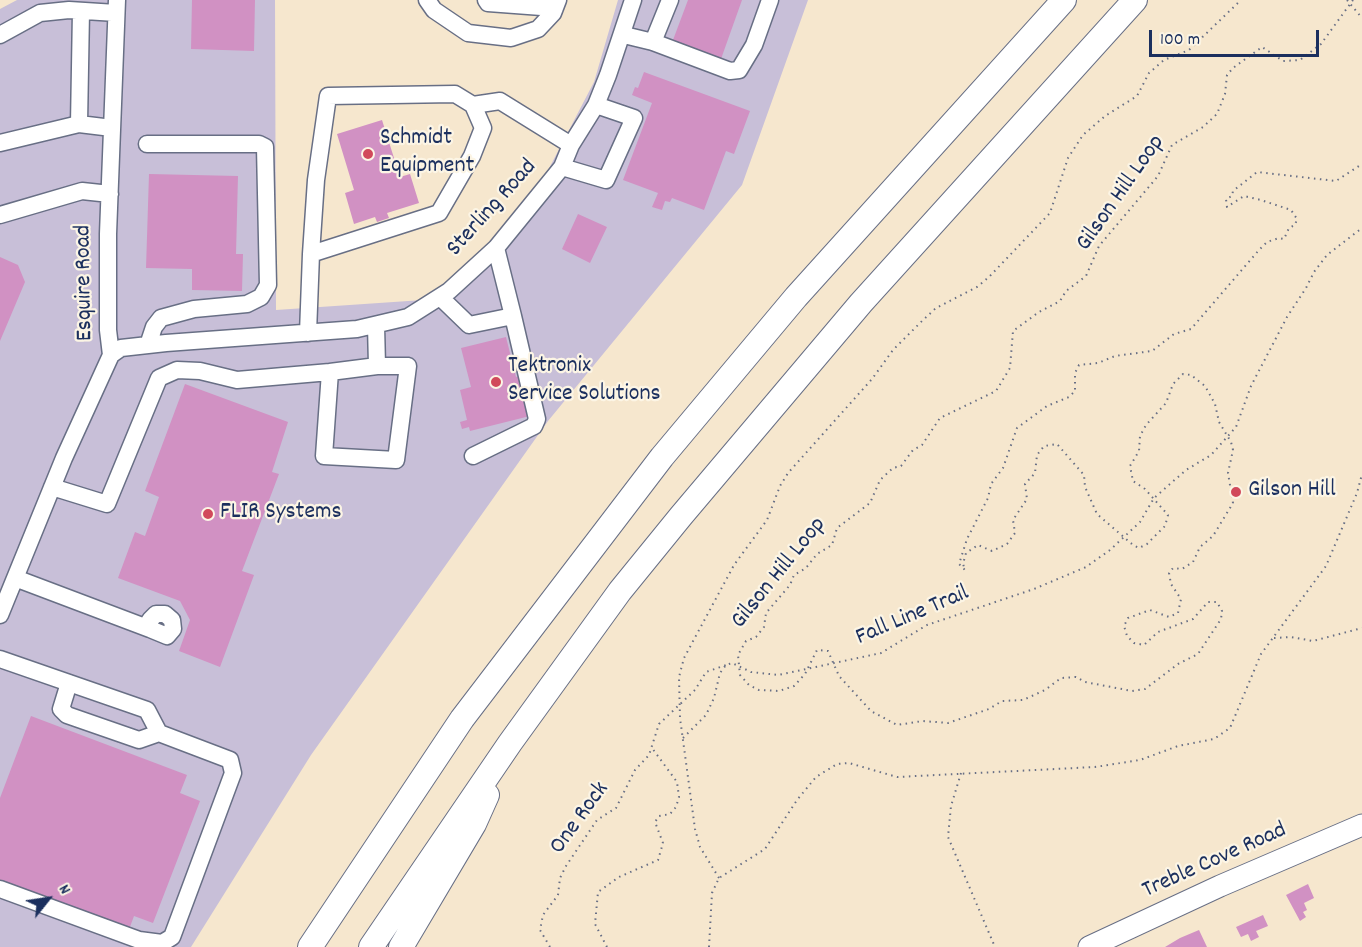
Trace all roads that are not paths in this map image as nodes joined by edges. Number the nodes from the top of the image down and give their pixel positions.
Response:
1 (426, 0) edge
2 (486, 0) edge
3 (633, 0) edge
4 (670, 0) edge
5 (770, 0) edge
6 (1064, 0) edge
7 (1135, 0) edge
8 (556, 4) edge
9 (117, 7) edge
10 (81, 10) junction
11 (0, 35) edge
12 (624, 35) junction
13 (653, 42) junction
14 (473, 105) junction
15 (596, 105) junction
16 (79, 124) junction
17 (112, 128) junction
18 (0, 143) edge
19 (147, 144) dead end
20 (571, 145) junction
21 (562, 167) junction
22 (110, 194) junction
23 (0, 215) edge
24 (496, 248) junction
25 (311, 254) junction
26 (440, 297) junction
27 (513, 316) junction
28 (376, 325) junction
29 (308, 333) junction
30 (148, 345) junction
31 (111, 355) junction
32 (377, 366) junction
33 (330, 372) junction
34 (473, 456) dead end
35 (52, 487) junction
36 (15, 579) junction
37 (0, 615) edge
38 (150, 630) dead end
39 (0, 659) edge
40 (69, 683) junction
41 (159, 733) junction
42 (510, 742) junction
43 (1362, 825) edge
44 (0, 889) edge
45 (310, 947) edge
46 (370, 947) edge
47 (401, 947) edge
48 (1089, 947) edge

1 - 8 street
2 - 8 street
3 - 12 street, Sterling Road
4 - 13 street
5 - 13 street
6 - 45 highway
7 - 42 highway
9 - 10 street
9 - 17 street, Esquire Road
10 - 11 street
10 - 16 street
12 - 13 street
12 - 15 street, Sterling Road
14 - 20 street
14 - 25 street
14 - 25 street
15 - 20 street, Sterling Road
15 - 21 street
16 - 17 street
16 - 18 street
17 - 22 street, Esquire Road
19 - 30 street
20 - 21 street, Sterling Road
21 - 24 street, Sterling Road
22 - 23 street
22 - 31 street, Esquire Road
24 - 26 street, Sterling Road
24 - 27 street
25 - 29 street
26 - 27 street
26 - 28 street, Sterling Road
27 - 34 street
28 - 29 street, Sterling Road
28 - 32 street
29 - 30 street, Sterling Road
30 - 31 street, Sterling Road
31 - 35 street, Esquire Road
32 - 33 street
32 - 33 street
33 - 35 street
35 - 36 street, Esquire Road
36 - 37 street, Esquire Road
36 - 38 street
39 - 40 street
40 - 41 street
40 - 41 street
41 - 44 street
42 - 46 highway
42 - 47 highway
43 - 48 main road, Treble Cove Road

